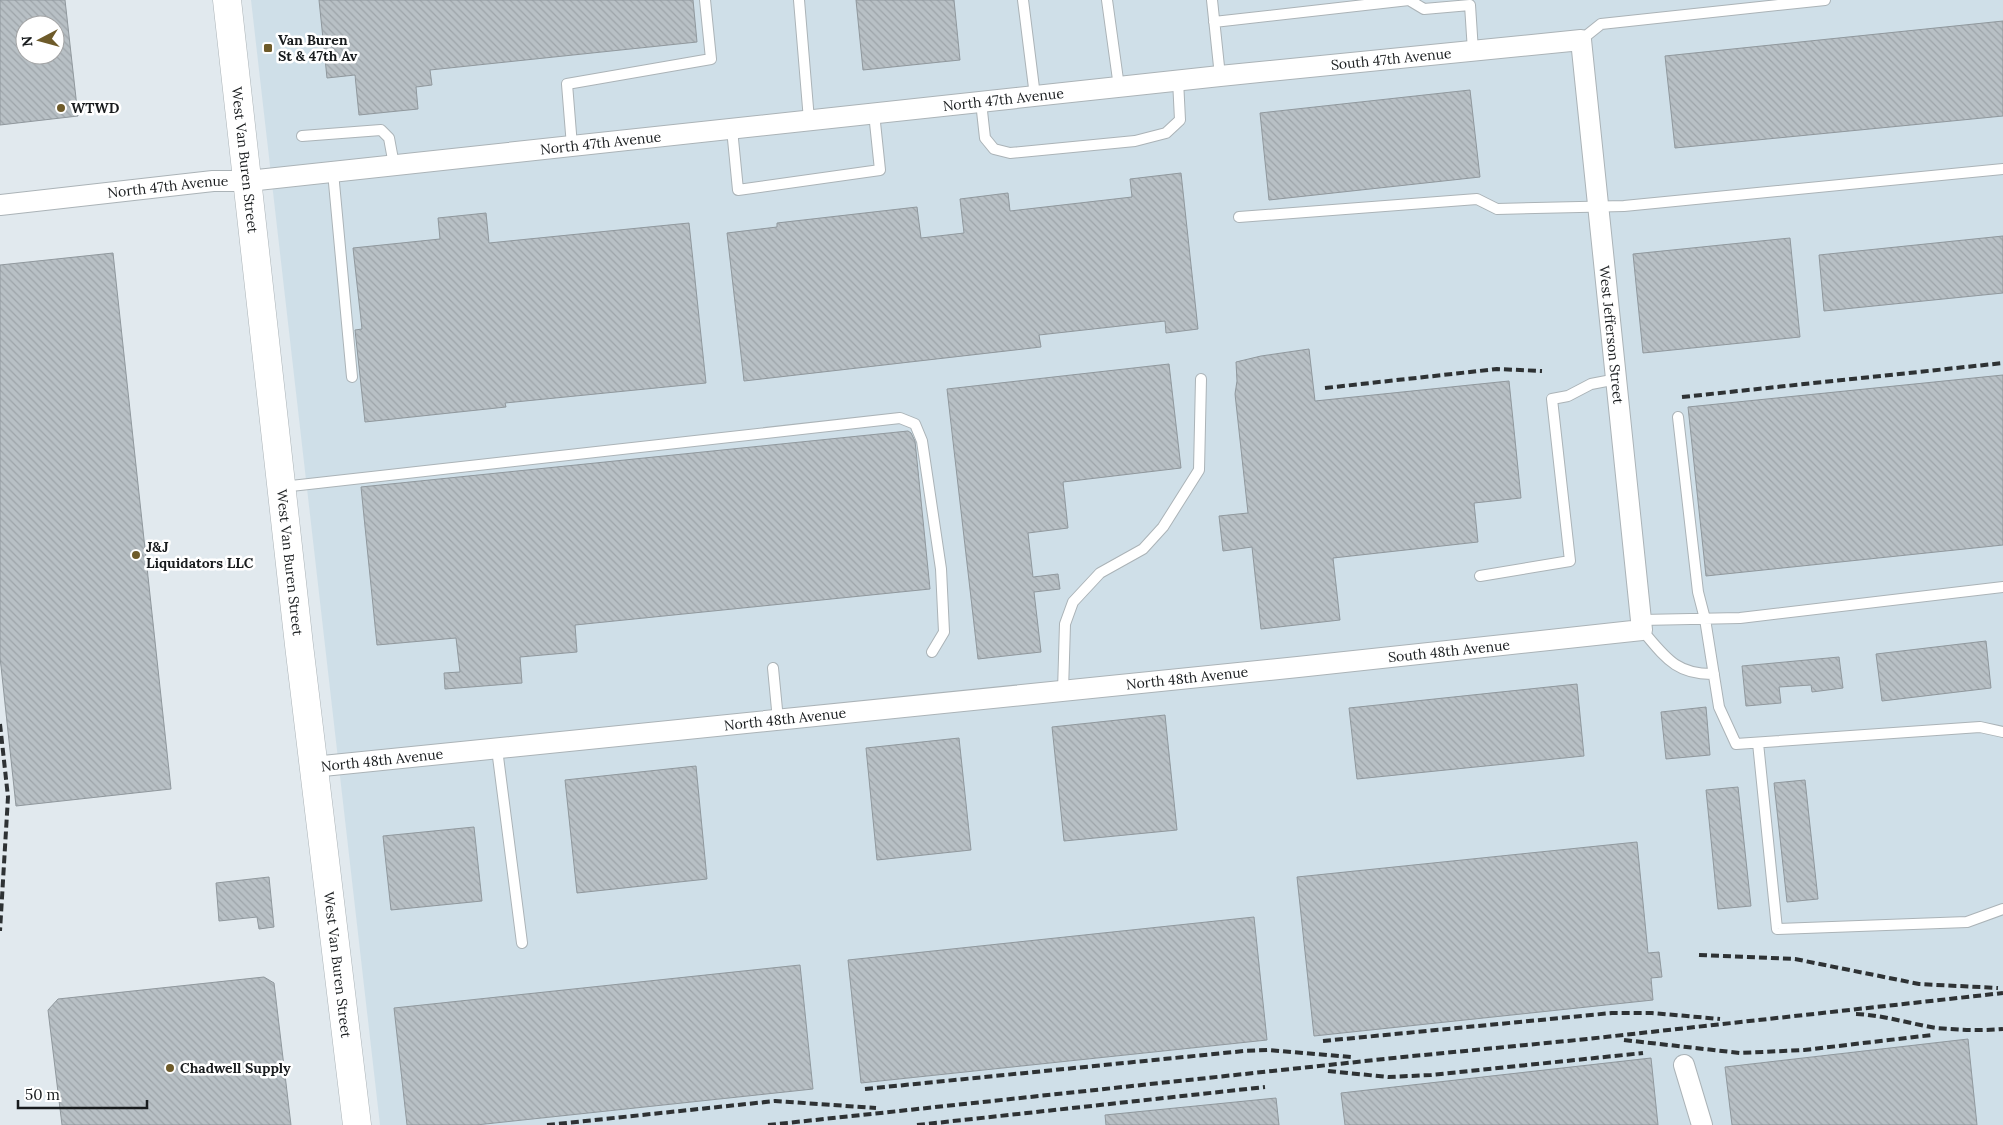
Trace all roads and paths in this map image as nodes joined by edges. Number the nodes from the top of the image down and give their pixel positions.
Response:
1 (227, 0) edge
2 (705, 0) edge
3 (799, 0) edge
4 (1023, 0) edge
5 (1107, 0) edge
6 (1212, 0) edge
7 (1825, 0) edge
8 (1214, 22) junction
9 (1581, 40) junction
10 (1473, 50) junction
11 (1220, 76) junction
12 (1200, 78) joint
13 (1178, 80) junction
14 (1119, 87) junction
15 (1035, 96) junction
16 (981, 102) junction
17 (874, 113) junction
18 (809, 120) junction
19 (732, 129) junction
20 (302, 136) dead end
21 (572, 146) junction
22 (394, 165) junction
23 (2003, 169) edge
24 (333, 172) junction
25 (248, 181) junction
26 (0, 205) edge
27 (1598, 207) junction
28 (1239, 218) dead end
29 (352, 377) dead end
30 (1201, 379) dead end
31 (1617, 379) junction
32 (1678, 418) dead end
33 (281, 487) junction
34 (1480, 576) dead end
35 (2003, 587) edge
36 (1705, 619) junction
37 (1641, 625) junction
38 (932, 652) dead end
39 (773, 668) dead end
40 (1256, 671) joint
41 (1714, 674) junction
42 (1063, 691) junction
43 (778, 720) junction
44 (2003, 732) edge
45 (1758, 742) junction
46 (496, 749) junction
47 (313, 768) junction
48 (2003, 909) edge
49 (522, 943) dead end
50 (1684, 1065) dead end
51 (356, 1125) edge
52 (1702, 1125) edge

1 - 25 main road, West Van Buren Street
2 - 21 lane
3 - 18 lane
4 - 15 lane
5 - 14 lane
6 - 8 lane
7 - 9 lane
8 - 10 lane
8 - 11 lane
9 - 10 street, South 47th Avenue
9 - 27 street, West Jefferson Street
10 - 11 street, South 47th Avenue
11 - 12 street, South 47th Avenue
12 - 13 street, North 47th Avenue
13 - 14 street, North 47th Avenue
13 - 16 lane
14 - 15 street, North 47th Avenue
15 - 16 street, North 47th Avenue
16 - 17 street, North 47th Avenue
17 - 18 street, North 47th Avenue
17 - 19 lane
18 - 19 street, North 47th Avenue
19 - 21 street, North 47th Avenue
20 - 22 lane
21 - 22 street, North 47th Avenue
22 - 24 street, North 47th Avenue
23 - 27 lane
24 - 25 street, North 47th Avenue
24 - 29 lane
25 - 26 street, North 47th Avenue
25 - 33 main road, West Van Buren Street
27 - 28 lane
27 - 31 street, West Jefferson Street
30 - 42 lane
31 - 34 lane
31 - 37 street, West Jefferson Street
32 - 36 lane
33 - 38 lane
33 - 47 main road, West Van Buren Street
35 - 36 lane
36 - 37 lane
36 - 41 lane
37 - 40 street, South 48th Avenue
37 - 41 lane
39 - 43 lane
40 - 42 street, North 48th Avenue
41 - 45 lane
42 - 43 street, North 48th Avenue
43 - 46 street, North 48th Avenue
44 - 45 lane
45 - 48 lane
46 - 47 street, North 48th Avenue
46 - 49 lane
47 - 51 main road, West Van Buren Street
50 - 52 street

